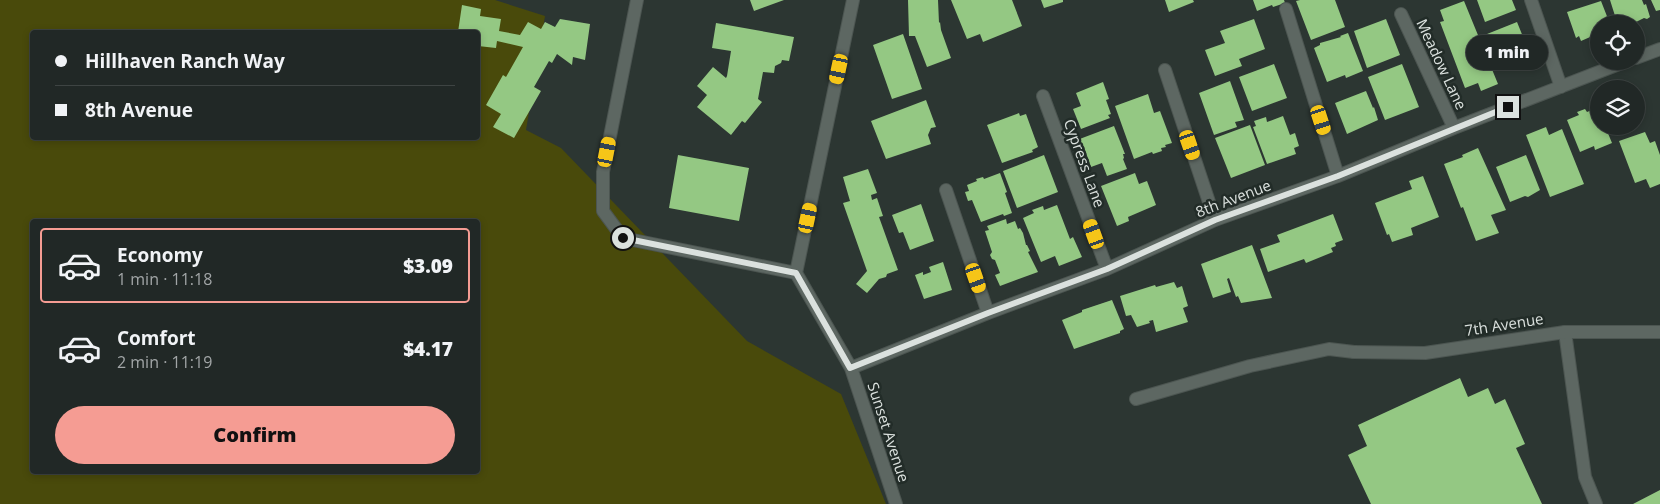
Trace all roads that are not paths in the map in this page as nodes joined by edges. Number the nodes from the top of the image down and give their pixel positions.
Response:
1 (637, 0) edge
2 (853, 0) edge
3 (1531, 0) edge
4 (1286, 9) dead end
5 (1402, 14) dead end
6 (1660, 49) edge
7 (1645, 55) edge
8 (1165, 70) dead end
9 (1605, 70) edge
10 (1562, 87) junction
11 (1043, 96) dead end
12 (1454, 128) junction
13 (1338, 176) junction
14 (946, 190) dead end
15 (1215, 220) junction
16 (1107, 269) junction
17 (796, 273) junction
18 (988, 313) junction
19 (1565, 332) junction
20 (1660, 332) edge
21 (850, 368) junction
22 (1136, 399) dead end
23 (896, 504) edge
24 (1596, 504) edge

1 - 17 street
2 - 17 street
3 - 10 street
4 - 13 street
5 - 12 street, Meadow Lane
6 - 7 street
8 - 15 street
9 - 10 street, 8th Avenue
10 - 12 street, 8th Avenue
11 - 16 street, Cypress Lane
12 - 13 street, 8th Avenue
13 - 15 street, 8th Avenue
14 - 18 street
15 - 16 street, 8th Avenue
16 - 18 street, 8th Avenue
17 - 21 street, Sunset Avenue
18 - 21 street, 8th Avenue
19 - 20 street, 7th Avenue
19 - 22 street, 7th Avenue
19 - 24 street
21 - 23 street, Sunset Avenue

